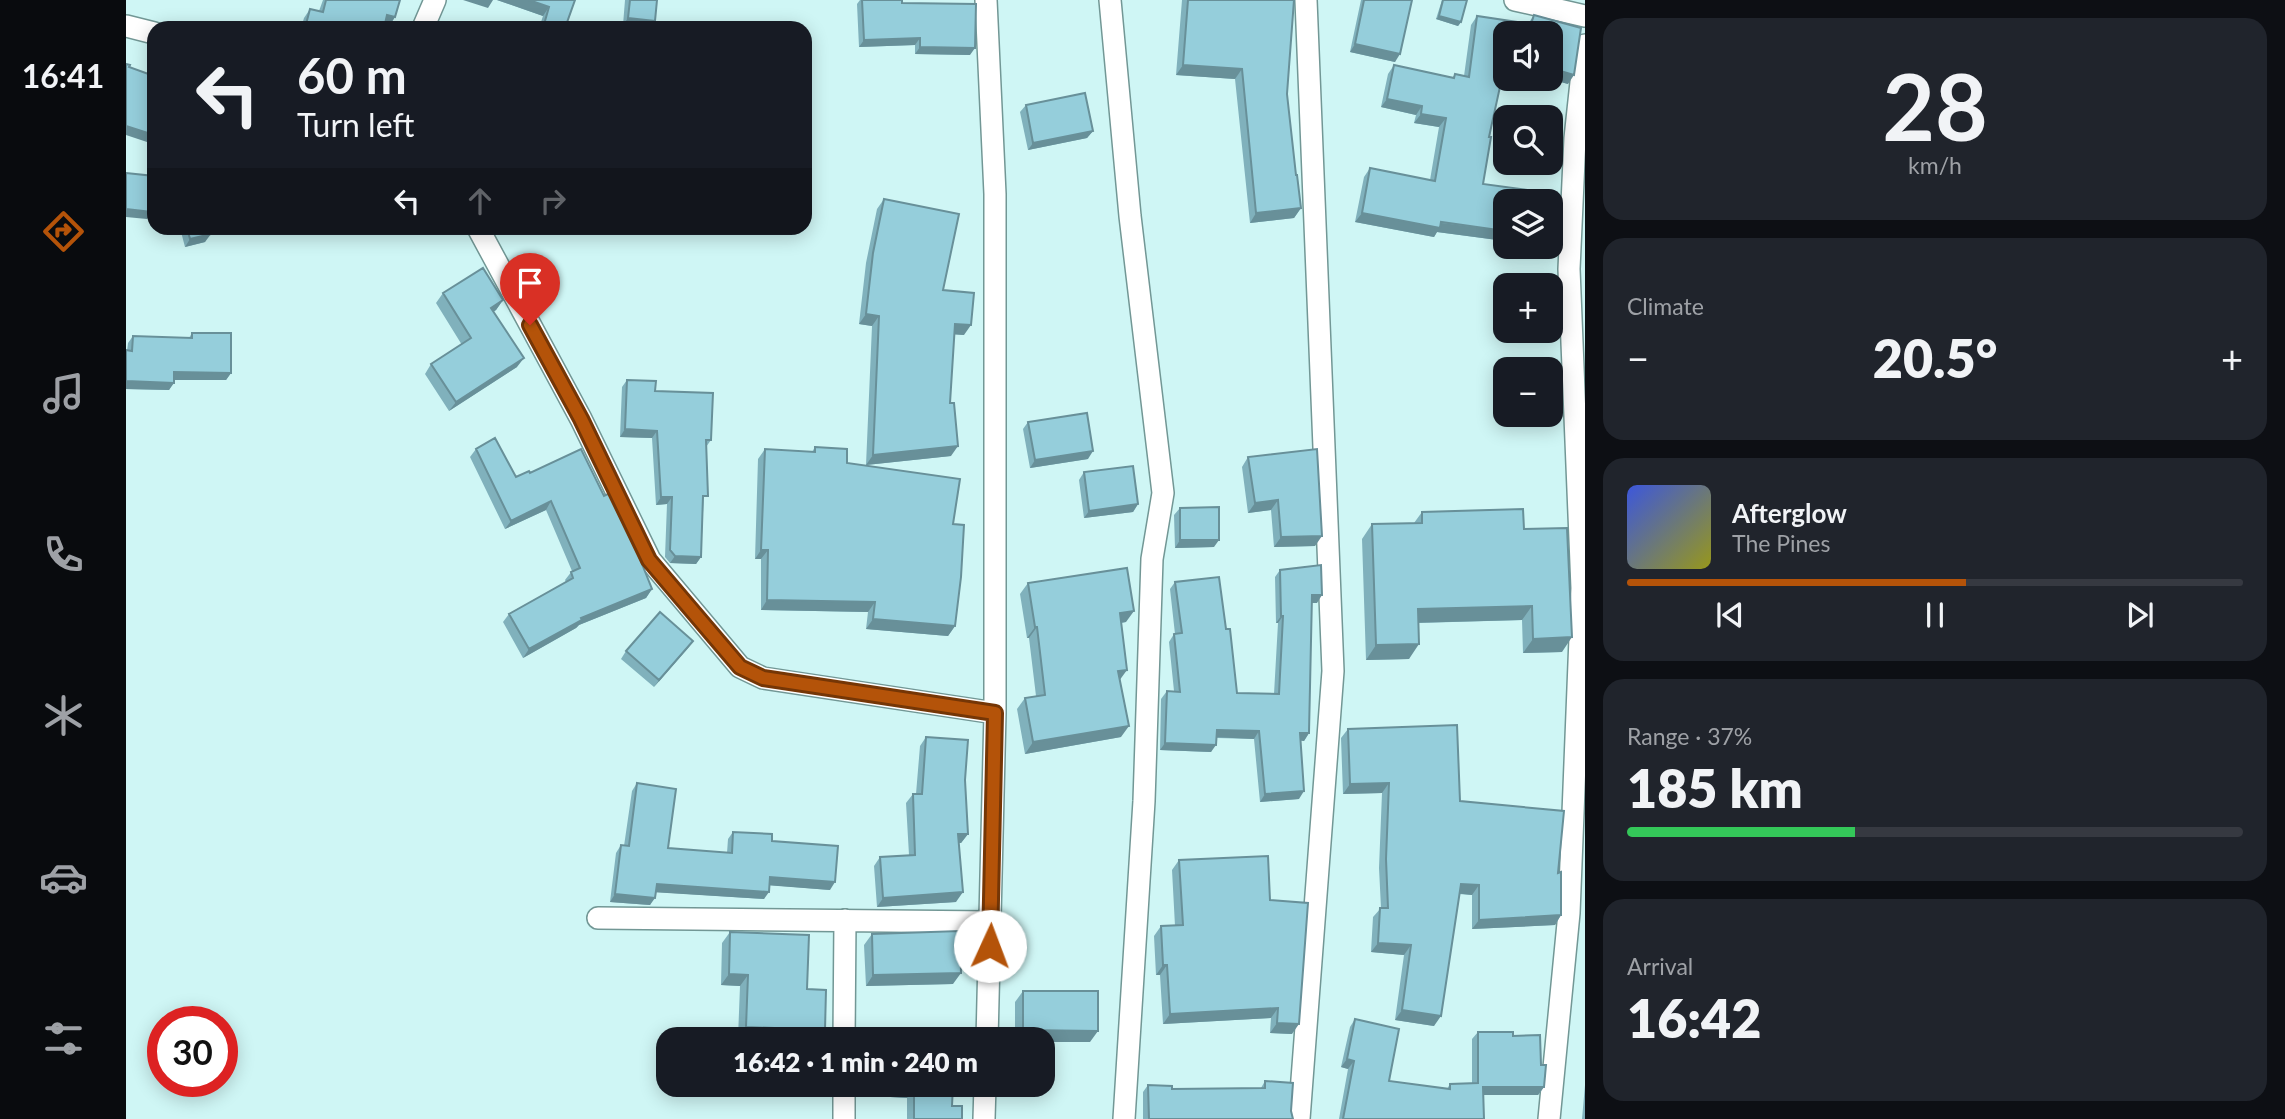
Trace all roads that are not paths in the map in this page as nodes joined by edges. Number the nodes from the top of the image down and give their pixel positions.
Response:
1 (435, 0) edge
2 (986, 0) edge
3 (1110, 0) edge
4 (1306, 0) edge
5 (1515, 0) edge
6 (1585, 16) edge
7 (426, 21) edge
8 (126, 26) edge
9 (147, 31) edge
10 (1585, 45) edge
11 (482, 235) edge
12 (995, 713) junction
13 (598, 918) dead end
14 (845, 920) junction
15 (991, 922) junction
16 (844, 1027) edge
17 (987, 1027) edge
18 (844, 1097) edge
19 (985, 1097) edge
20 (844, 1119) edge
21 (984, 1119) edge
22 (1124, 1119) edge
23 (1300, 1119) edge
24 (1549, 1119) edge

1 - 7 street
2 - 12 street
3 - 22 street
4 - 23 street
5 - 6 street
8 - 9 street
10 - 24 street
11 - 12 street
12 - 15 street
13 - 14 street
14 - 15 street
14 - 16 street
15 - 17 street
18 - 20 street
19 - 21 street

